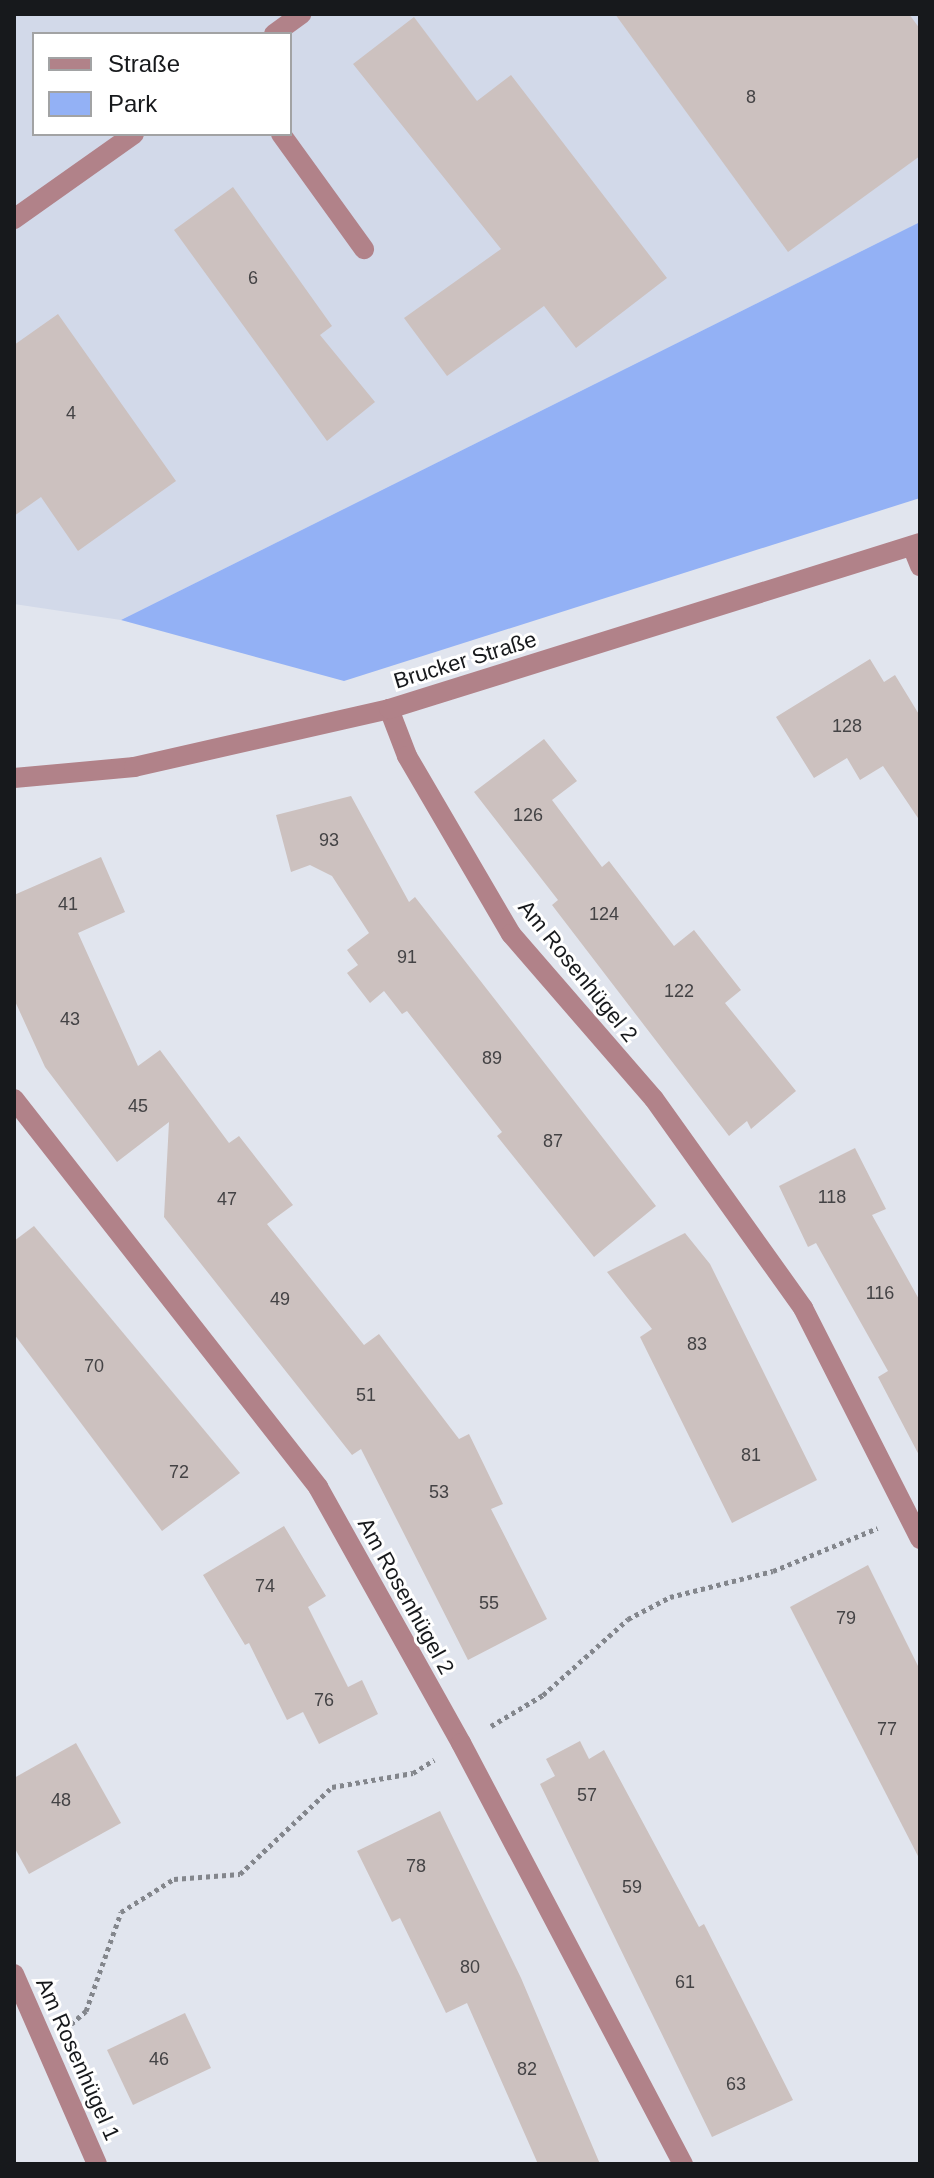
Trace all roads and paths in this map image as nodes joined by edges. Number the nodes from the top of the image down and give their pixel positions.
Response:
1 (302, 14) edge
2 (277, 32) edge
3 (131, 136) edge
4 (282, 136) edge
5 (14, 219) edge
6 (364, 249) dead end
7 (916, 544) edge
8 (920, 566) edge
9 (389, 709) junction
10 (14, 778) edge
11 (14, 1099) edge
12 (920, 1539) edge
13 (14, 1974) edge
14 (97, 2164) edge
15 (683, 2164) edge

1 - 2 street
3 - 5 street
4 - 6 street
7 - 8 street
7 - 9 street, Brucker Straße
9 - 10 street, Brucker Straße
9 - 12 street, Am Rosenhügel 2
11 - 15 street, Am Rosenhügel 2
13 - 14 street, Am Rosenhügel 1

